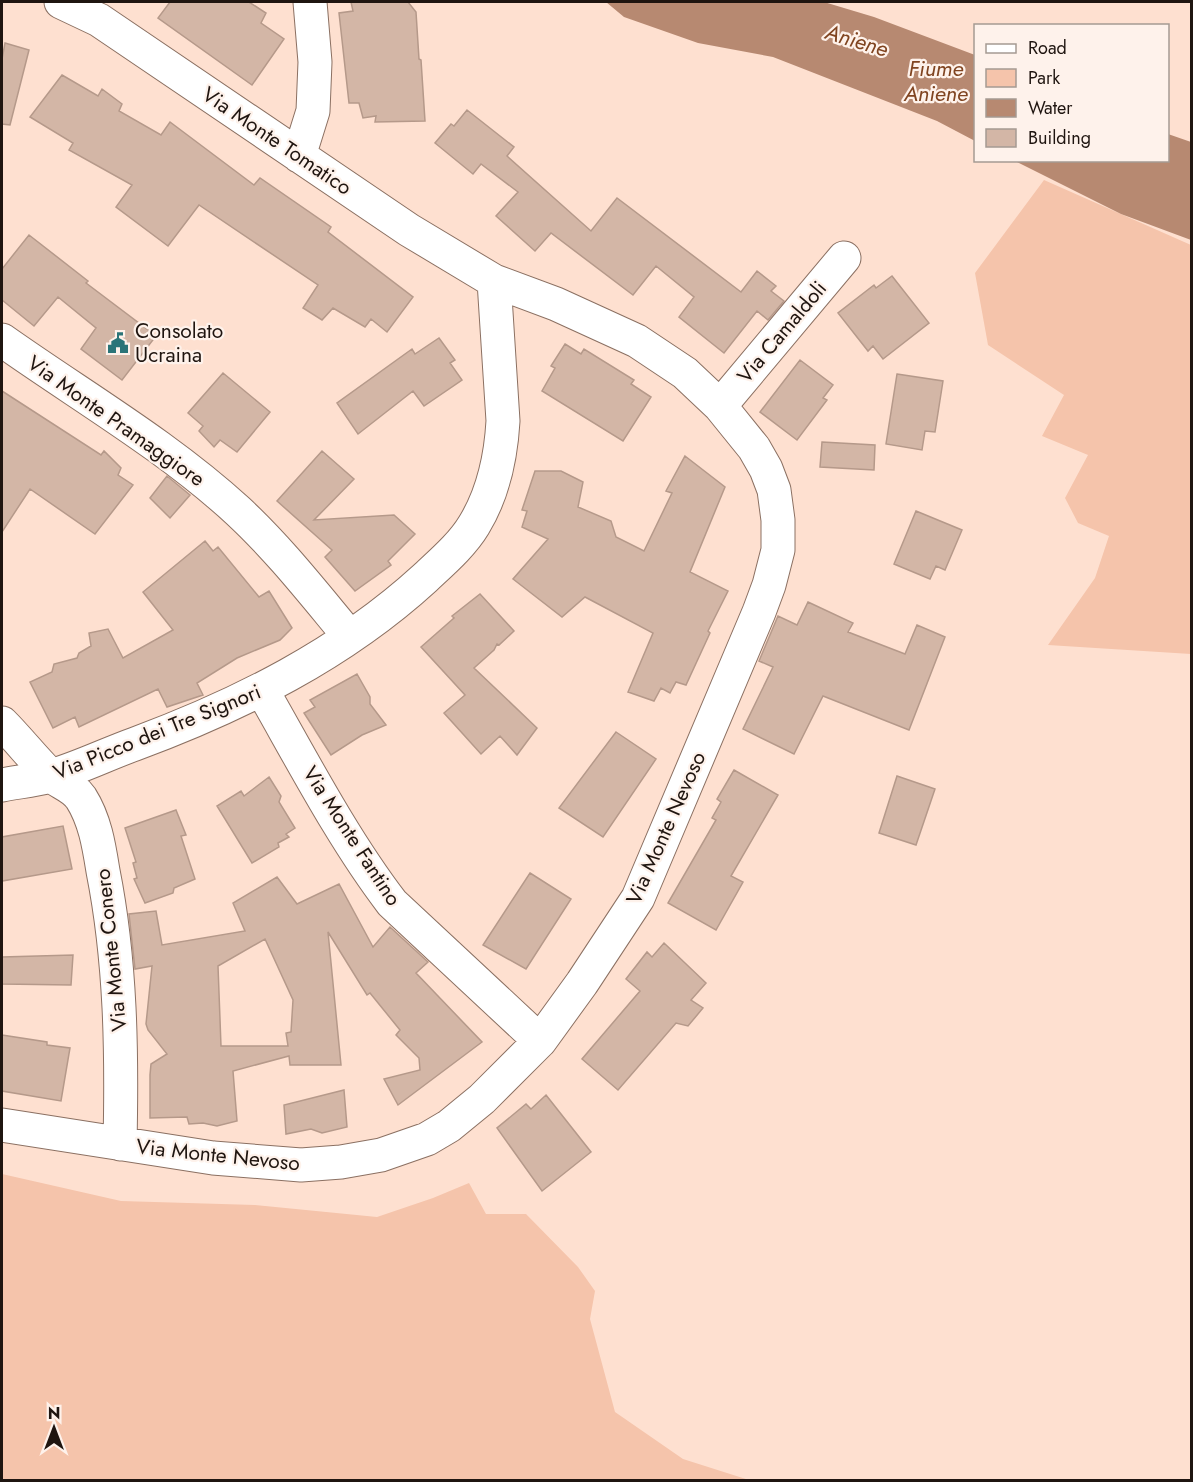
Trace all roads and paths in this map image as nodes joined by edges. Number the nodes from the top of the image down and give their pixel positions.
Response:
1 (61, 2) edge
2 (310, 2) edge
3 (299, 156) junction
4 (844, 258) dead end
5 (494, 281) junction
6 (2, 340) edge
7 (720, 406) junction
8 (350, 637) junction
9 (262, 690) junction
10 (2, 723) edge
11 (50, 776) junction
12 (2, 785) edge
13 (540, 1041) junction
14 (2, 1125) edge
15 (120, 1144) junction

1 - 3 street, Via Monte Tomatico
2 - 3 street
3 - 5 street, Via Monte Tomatico
4 - 7 street, Via Camaldoli
5 - 7 street, Via Monte Nevoso
5 - 8 street, Via Picco dei Tre Signori
6 - 8 street, Via Monte Pramaggiore
7 - 13 street, Via Monte Nevoso
8 - 9 street, Via Picco dei Tre Signori
9 - 11 street, Via Picco dei Tre Signori
9 - 13 street, Via Monte Fantino
10 - 11 street, Via Monte Conero
11 - 12 street, Via Picco dei Tre Signori
11 - 15 street, Via Monte Conero
13 - 15 street, Via Monte Nevoso
14 - 15 street, Via Monte Nevoso

